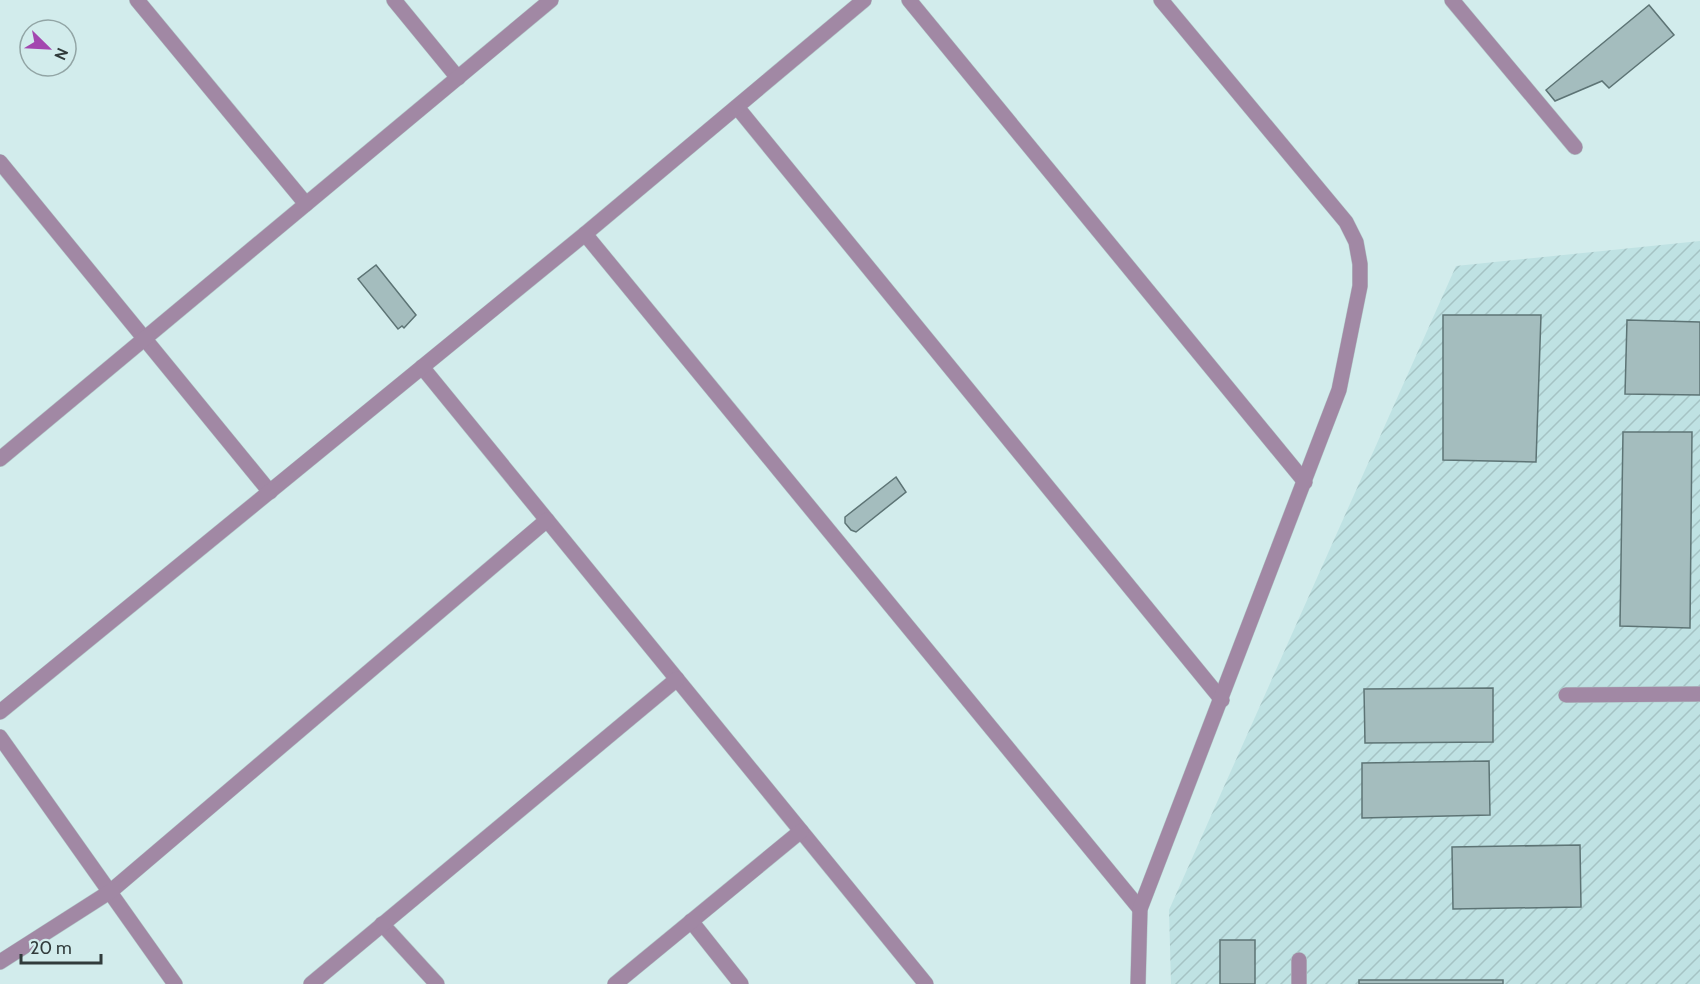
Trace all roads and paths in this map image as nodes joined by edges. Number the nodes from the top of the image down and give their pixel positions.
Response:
1 (137, 0) edge
2 (394, 0) edge
3 (551, 0) edge
4 (864, 0) edge
5 (909, 0) edge
6 (1161, 0) edge
7 (1452, 0) edge
8 (458, 78) junction
9 (737, 107) junction
10 (1575, 147) dead end
11 (0, 162) edge
12 (6, 181) edge
13 (306, 204) junction
14 (585, 234) junction
15 (145, 338) junction
16 (422, 367) junction
17 (0, 459) edge
18 (1305, 482) junction
19 (270, 492) junction
20 (547, 520) junction
21 (677, 679) junction
22 (1700, 694) edge
23 (1566, 695) dead end
24 (1222, 700) junction
25 (0, 712) edge
26 (0, 737) edge
27 (801, 831) junction
28 (111, 891) junction
29 (1140, 909) junction
30 (692, 921) junction
31 (382, 924) junction
32 (1299, 960) dead end
33 (0, 962) edge
34 (176, 984) edge
35 (310, 984) edge
36 (437, 984) edge
37 (615, 984) edge
38 (741, 984) edge
39 (926, 984) edge
40 (1138, 984) edge
41 (1299, 984) edge

1 - 13 street
2 - 8 street
3 - 8 street
4 - 9 street
5 - 18 street
6 - 18 street
7 - 10 street
8 - 13 street
9 - 14 street
9 - 24 street
11 - 12 street
12 - 15 street
13 - 15 street
14 - 16 street
14 - 29 street
15 - 17 street
15 - 19 street
16 - 19 street
16 - 20 street
18 - 24 street
19 - 25 street
20 - 21 street
20 - 28 street
21 - 27 street
21 - 31 street
22 - 23 street
24 - 29 street
26 - 28 street
27 - 30 street
27 - 39 street
28 - 33 street
28 - 34 street
29 - 40 street
30 - 37 street
30 - 38 street
31 - 35 street
31 - 36 street
32 - 41 street

